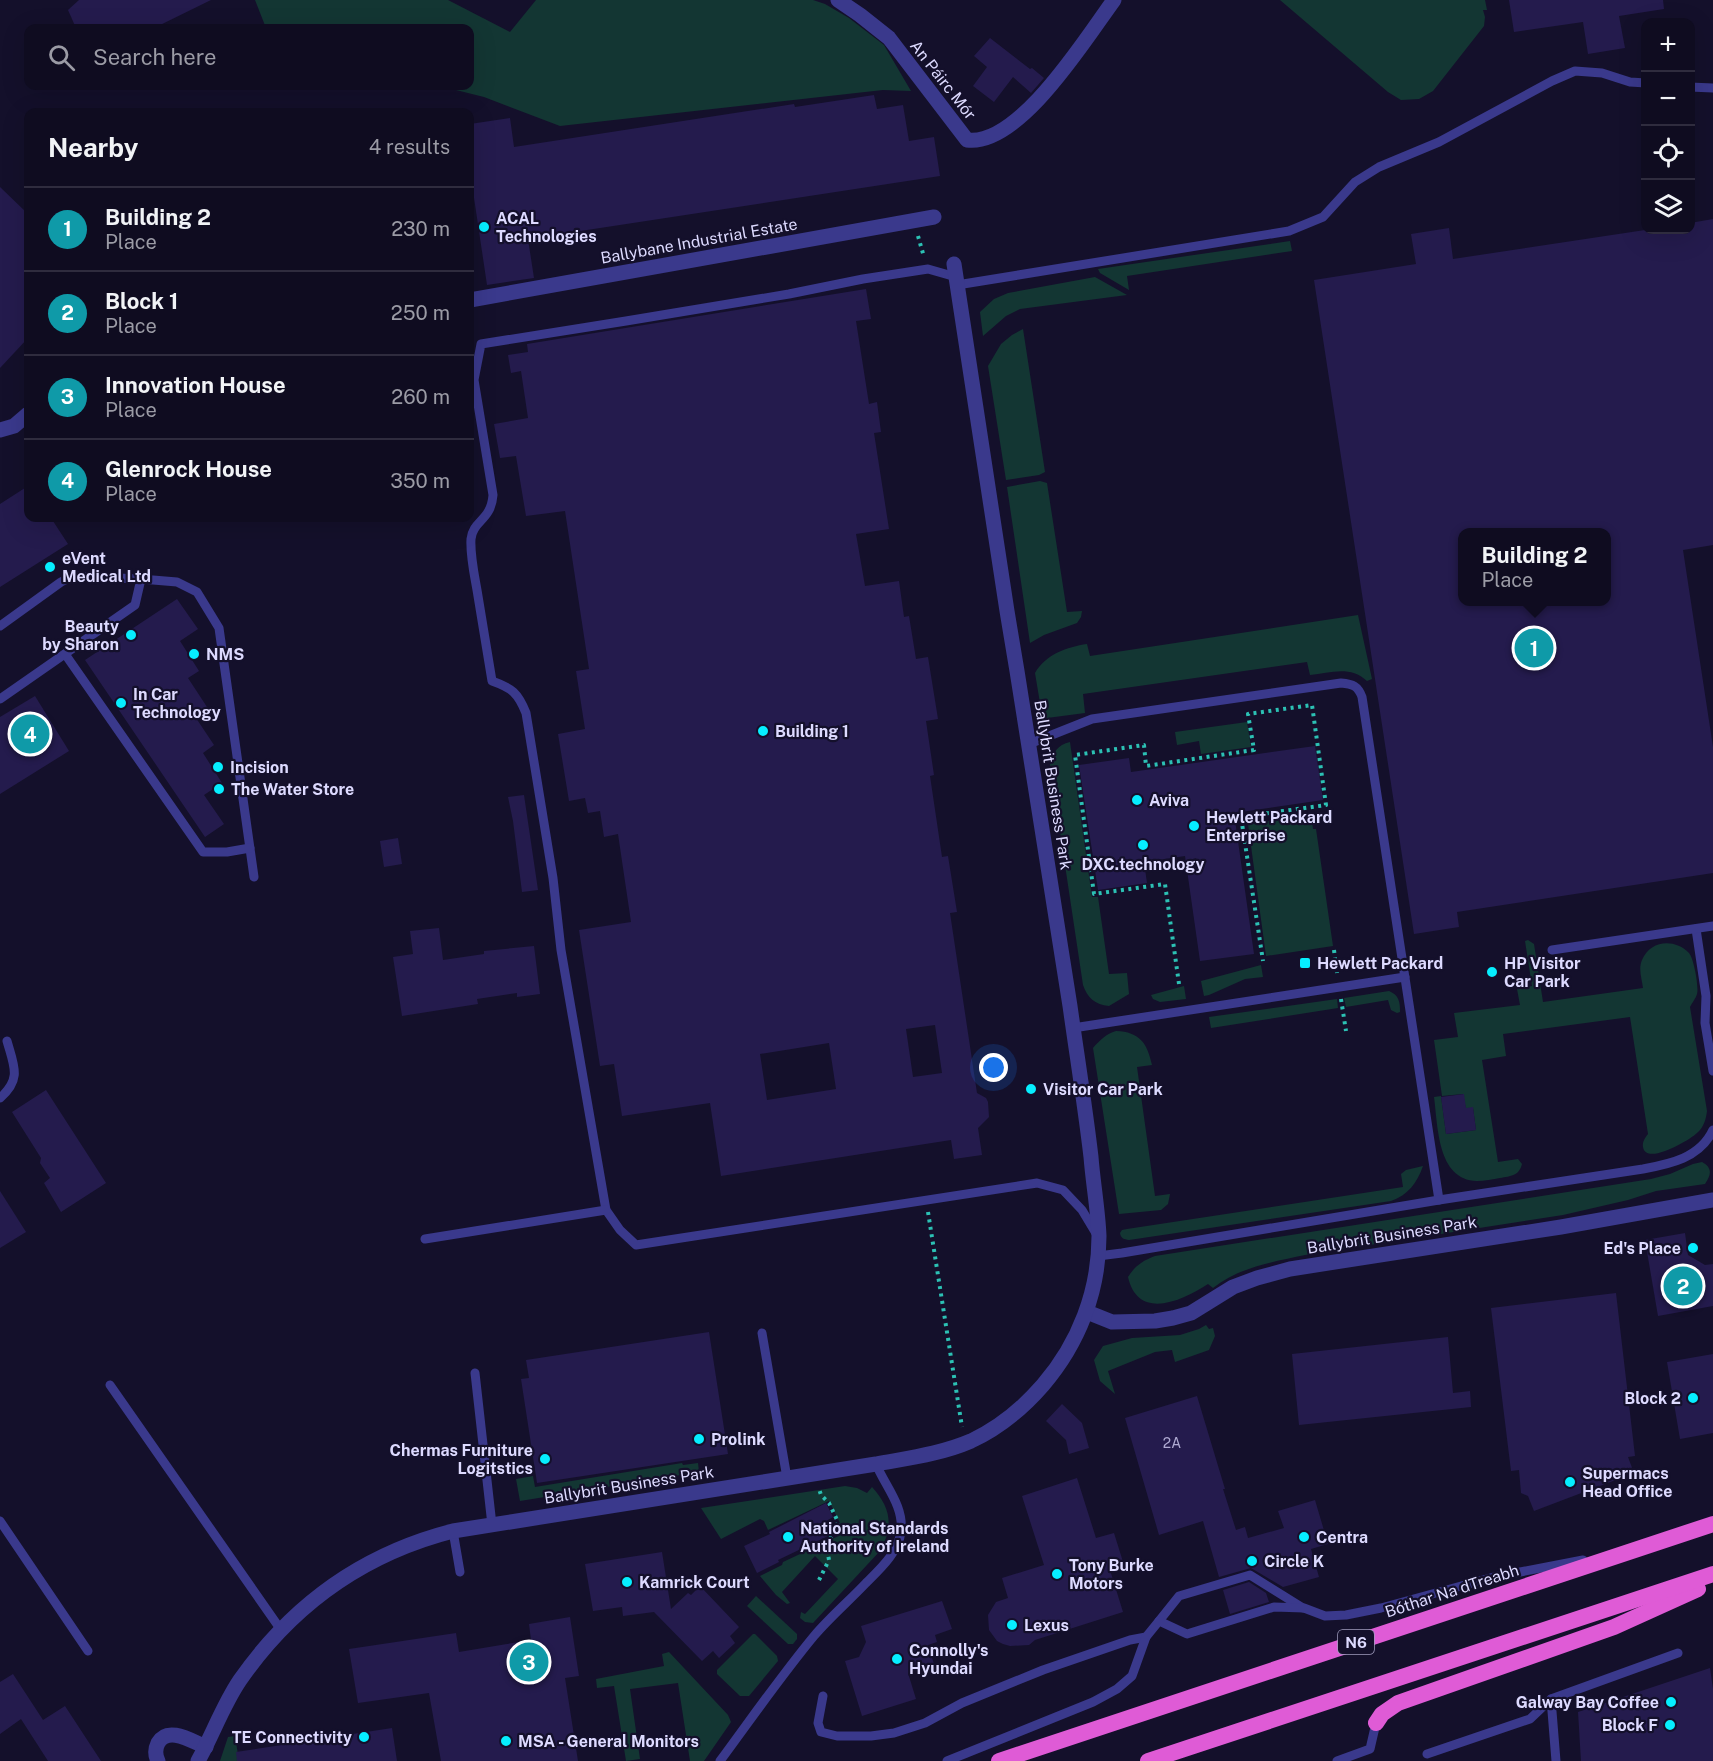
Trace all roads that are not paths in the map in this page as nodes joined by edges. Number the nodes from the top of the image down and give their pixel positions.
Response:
1 (838, 0) edge
2 (1114, 0) edge
3 (1641, 83) edge
4 (1695, 87) edge
5 (1713, 88) edge
6 (934, 217) dead end
7 (956, 275) junction
8 (474, 299) edge
9 (24, 417) edge
10 (0, 430) edge
11 (141, 579) junction
12 (0, 626) edge
13 (65, 654) junction
14 (0, 699) edge
15 (1029, 744) junction
16 (250, 848) junction
17 (254, 877) dead end
18 (1713, 926) edge
19 (1696, 929) junction
20 (1552, 950) dead end
21 (1405, 977) junction
22 (1073, 1028) junction
23 (7, 1041) dead end
24 (1713, 1071) edge
25 (0, 1098) edge
26 (1713, 1131) edge
27 (1439, 1200) junction
28 (1713, 1200) edge
29 (606, 1210) junction
30 (1099, 1237) junction
31 (425, 1239) dead end
32 (1098, 1256) junction
33 (1087, 1312) junction
34 (762, 1333) dead end
35 (475, 1373) dead end
36 (110, 1385) dead end
37 (876, 1464) junction
38 (787, 1478) junction
39 (0, 1521) edge
40 (1713, 1524) edge
41 (492, 1525) junction
42 (453, 1531) junction
43 (1626, 1552) junction
44 (460, 1572) dead end
45 (1713, 1574) edge
46 (1713, 1583) edge
47 (1304, 1608) junction
48 (1159, 1621) junction
49 (281, 1630) junction
50 (1146, 1637) junction
51 (87, 1651) dead end
52 (1678, 1653) dead end
53 (823, 1696) dead end
54 (1551, 1699) junction
55 (1376, 1723) joint
56 (1370, 1749) junction
57 (1427, 1754) dead end
58 (203, 1756) edge
59 (158, 1761) edge
60 (720, 1761) edge
61 (947, 1761) edge
62 (999, 1761) edge
63 (1148, 1761) edge
64 (1337, 1761) edge
65 (1373, 1761) edge
66 (1556, 1761) edge

1 - 2 street, An Páirc Mór
3 - 7 lane
4 - 5 lane
6 - 8 street, Ballybane Industrial Estate
7 - 15 street, Ballybrit Business Park
7 - 29 lane
9 - 10 street
11 - 12 lane
11 - 13 lane
11 - 16 lane
13 - 14 lane
13 - 16 lane
15 - 21 lane
15 - 22 street, Ballybrit Business Park
16 - 17 lane
18 - 19 lane
19 - 20 lane
19 - 24 lane
21 - 22 lane
21 - 27 lane
22 - 30 street, Ballybrit Business Park
23 - 25 lane
26 - 27 lane
27 - 32 lane
28 - 33 street, Ballybrit Business Park
29 - 30 lane
29 - 31 lane
30 - 32 street, Ballybrit Business Park
32 - 33 street, Ballybrit Business Park
33 - 37 street, Ballybrit Business Park
34 - 38 lane
35 - 41 lane
36 - 49 lane
37 - 38 street, Ballybrit Business Park
37 - 60 lane
38 - 41 street, Ballybrit Business Park
39 - 51 lane
40 - 43 highway, Bóthar Na dTreabh / N6
41 - 42 street, Ballybrit Business Park
42 - 44 lane
42 - 49 street, Ballybrit Business Park
43 - 47 lane
43 - 62 highway, Bóthar Na dTreabh / N6
45 - 63 highway
46 - 55 highway
47 - 48 lane
47 - 48 lane
48 - 50 lane
49 - 58 street, Ballybrit Business Park
50 - 53 lane
50 - 61 lane
52 - 54 lane
54 - 57 lane
54 - 66 lane
55 - 56 lane
56 - 64 lane
56 - 65 lane
58 - 59 street

